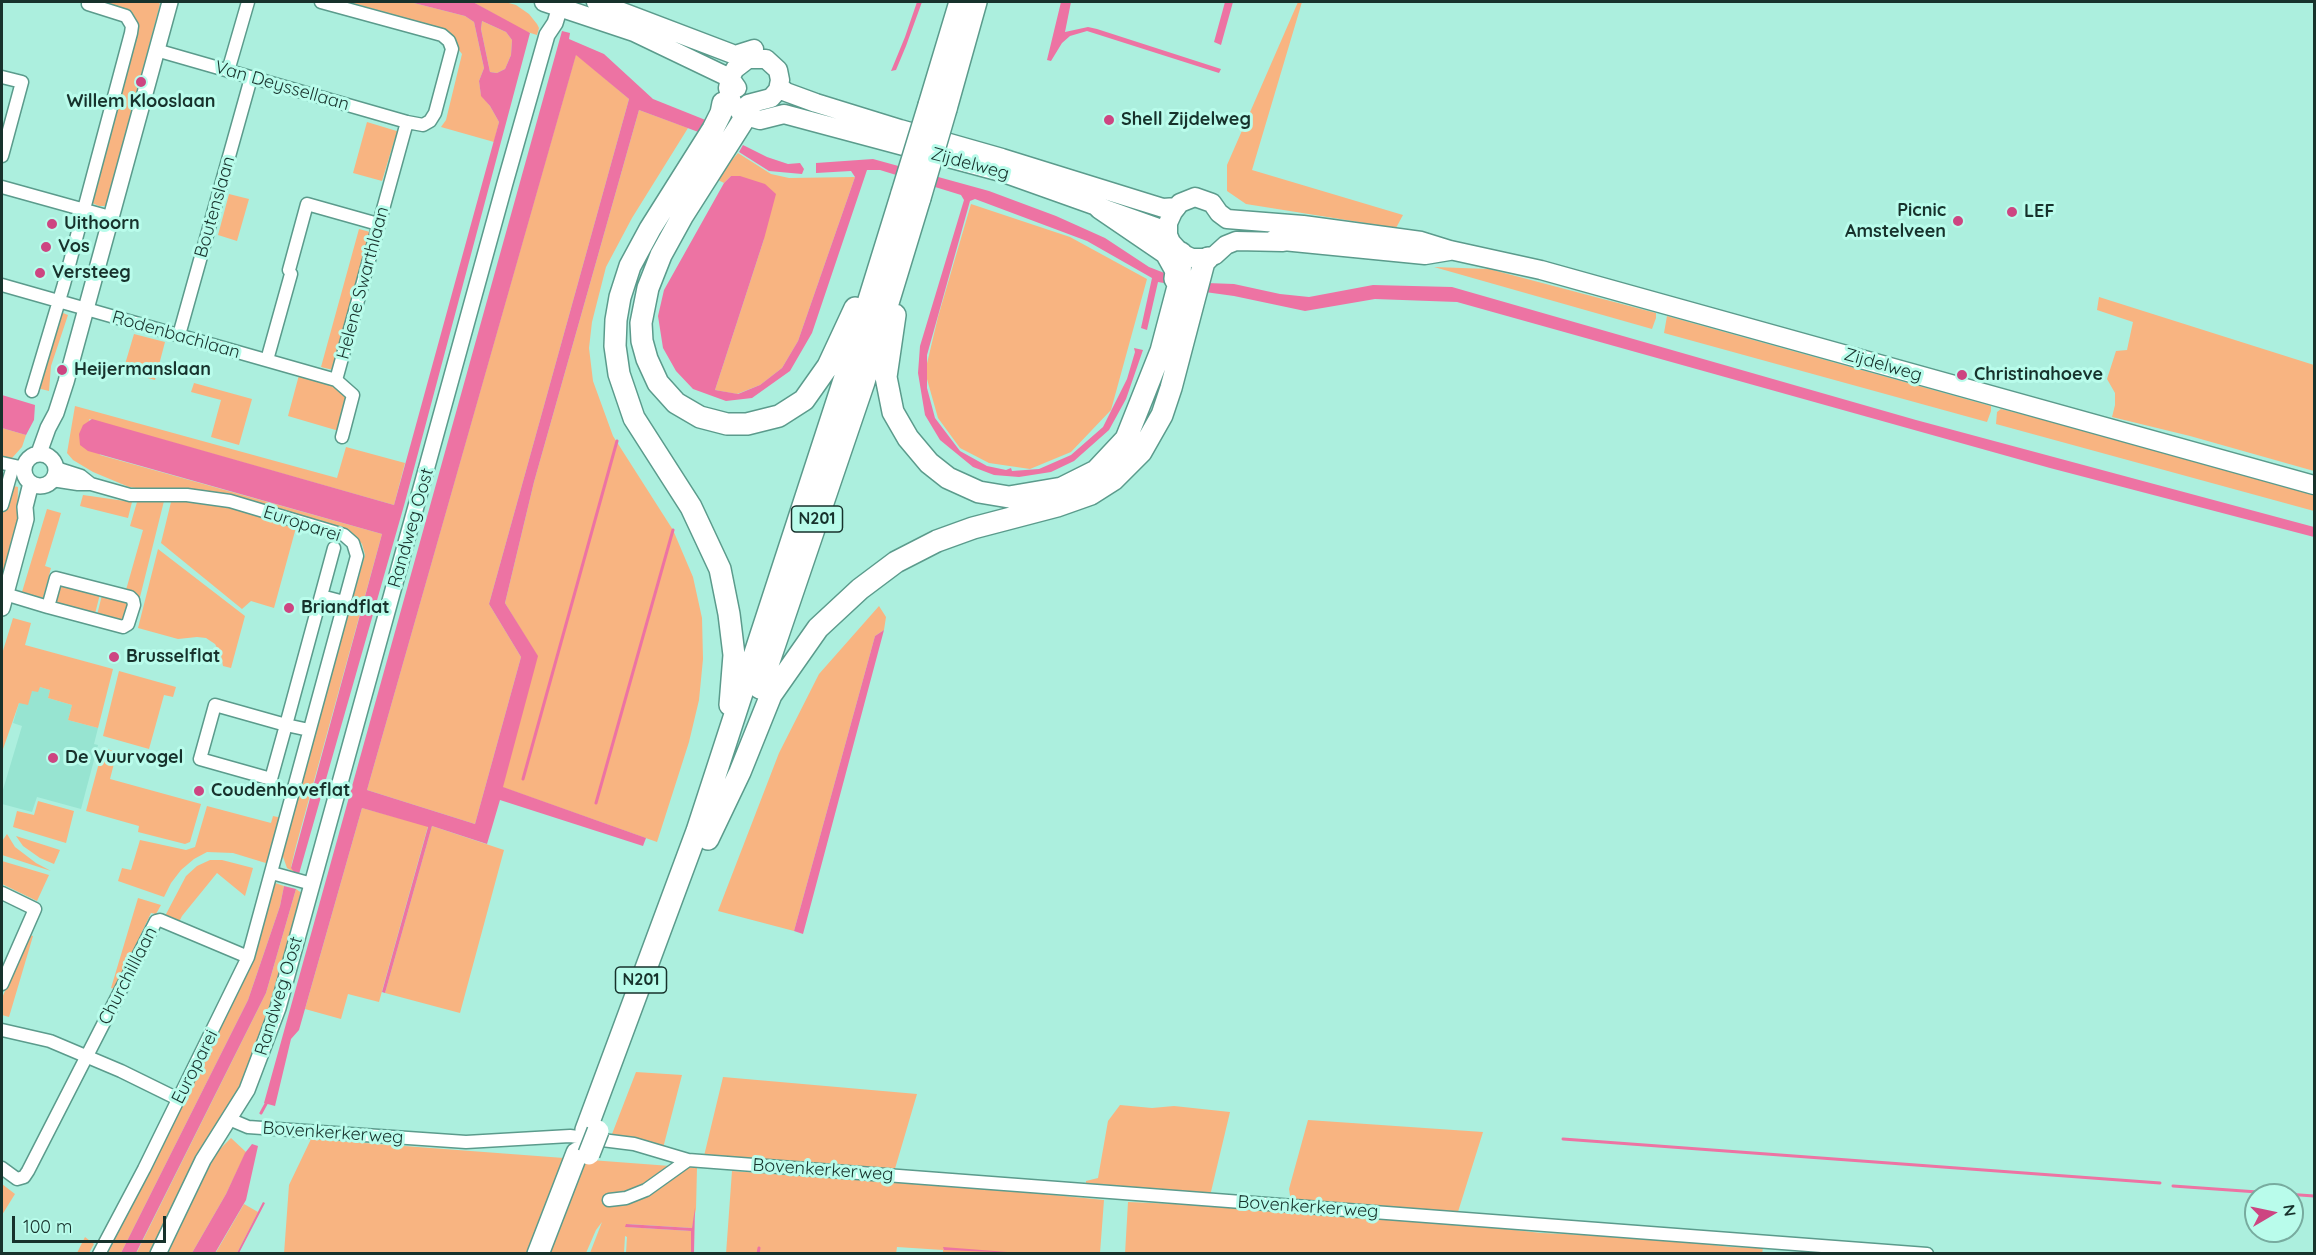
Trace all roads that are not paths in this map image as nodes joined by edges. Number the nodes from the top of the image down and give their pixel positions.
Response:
1 (86, 2) edge
2 (170, 2) edge
3 (248, 2) edge
4 (321, 2) edge
5 (596, 2) edge
6 (960, 2) edge
7 (976, 2) edge
8 (555, 5) edge
9 (156, 50) junction
10 (741, 58) junction
11 (688, 60) junction
12 (228, 71) junction
13 (2, 77) edge
14 (251, 78) junction
15 (782, 96) junction
16 (740, 104) junction
17 (938, 107) junction
18 (407, 122) junction
19 (2, 156) edge
20 (2, 187) edge
21 (911, 195) junction
22 (1103, 199) junction
23 (1174, 202) junction
24 (83, 210) junction
25 (1226, 214) junction
26 (110, 217) junction
27 (378, 224) junction
28 (1168, 229) junction
29 (1224, 241) junction
30 (885, 249) junction
31 (1450, 250) junction
32 (1198, 255) junction
33 (2, 285) edge
34 (58, 301) junction
35 (1173, 301) junction
36 (85, 309) junction
37 (179, 335) junction
38 (267, 360) junction
39 (336, 380) junction
40 (32, 391) dead end
41 (342, 437) dead end
42 (13, 466) edge
43 (45, 471) junction
44 (2314, 485) edge
45 (2, 505) edge
46 (334, 548) dead end
47 (321, 596) junction
48 (3, 601) edge
49 (344, 602) junction
50 (48, 608) junction
51 (286, 724) junction
52 (309, 730) junction
53 (703, 835) junction
54 (272, 873) junction
55 (312, 884) junction
56 (2, 893) edge
57 (248, 957) junction
58 (2, 984) edge
59 (2, 1030) edge
60 (88, 1056) junction
61 (178, 1099) junction
62 (229, 1119) junction
63 (583, 1154) junction
64 (688, 1160) junction
65 (2, 1168) edge
66 (609, 1200) dead end
67 (99, 1254) edge
68 (158, 1254) edge
69 (538, 1254) edge
70 (549, 1254) edge
71 (1927, 1254) edge

1 - 24 street
2 - 9 street
3 - 12 street
4 - 18 street
5 - 10 main road
6 - 17 highway, N201
7 - 17 highway, N201
8 - 11 main road
8 - 55 street, Randweg Oost
9 - 12 street, Van Deyssellaan
9 - 26 street
10 - 15 main road
10 - 16 main road
11 - 16 main road
11 - 16 main road
12 - 14 street, Van Deyssellaan
13 - 19 street
14 - 18 street, Van Deyssellaan
14 - 37 street, Boutenslaan
15 - 16 main road
15 - 16 main road
15 - 22 main road, Zijdelweg
15 - 22 main road, Zijdelweg
16 - 30 highway, N201
16 - 53 highway, N201
17 - 21 highway, N201, bridge
18 - 27 street, Helene Swarthlaan
20 - 24 street
21 - 30 highway, N201
21 - 35 highway, N201
21 - 53 highway, N201
22 - 23 main road, Zijdelweg
22 - 28 main road, Zijdelweg
22 - 35 highway, N201
23 - 25 main road
23 - 28 main road
24 - 26 street
24 - 34 street
25 - 29 main road
25 - 31 main road, Zijdelweg
26 - 36 street
27 - 38 street
27 - 39 street, Helene Swarthlaan
28 - 32 main road
29 - 31 main road, Zijdelweg
29 - 32 main road
30 - 53 highway, N201
31 - 44 main road, Zijdelweg
32 - 35 highway, N201
32 - 53 highway, N201
33 - 34 street, Rodenbachlaan
34 - 36 street, Rodenbachlaan
34 - 40 street
36 - 37 street, Rodenbachlaan
36 - 43 street
37 - 38 street, Rodenbachlaan
38 - 39 street, Rodenbachlaan
39 - 41 street, Helene Swarthlaan
42 - 43 street
42 - 43 street
42 - 45 street
43 - 48 street
43 - 49 street, Europarei
46 - 47 street
47 - 49 street
47 - 51 street
48 - 50 street
49 - 52 street, Europarei
50 - 50 street
51 - 51 street
51 - 52 street
52 - 54 street, Europarei
53 - 63 highway, N201
54 - 55 street
54 - 57 street, Europarei
55 - 62 street, Randweg Oost
56 - 58 street
57 - 60 street, Churchilllaan
57 - 61 street, Europarei
59 - 60 street
60 - 61 street
60 - 65 street
61 - 67 street, Europarei
62 - 64 street, Bovenkerkerweg
62 - 68 street, Randweg Oost
63 - 69 highway, N201
63 - 70 highway, N201
64 - 66 street
64 - 71 street, Bovenkerkerweg

